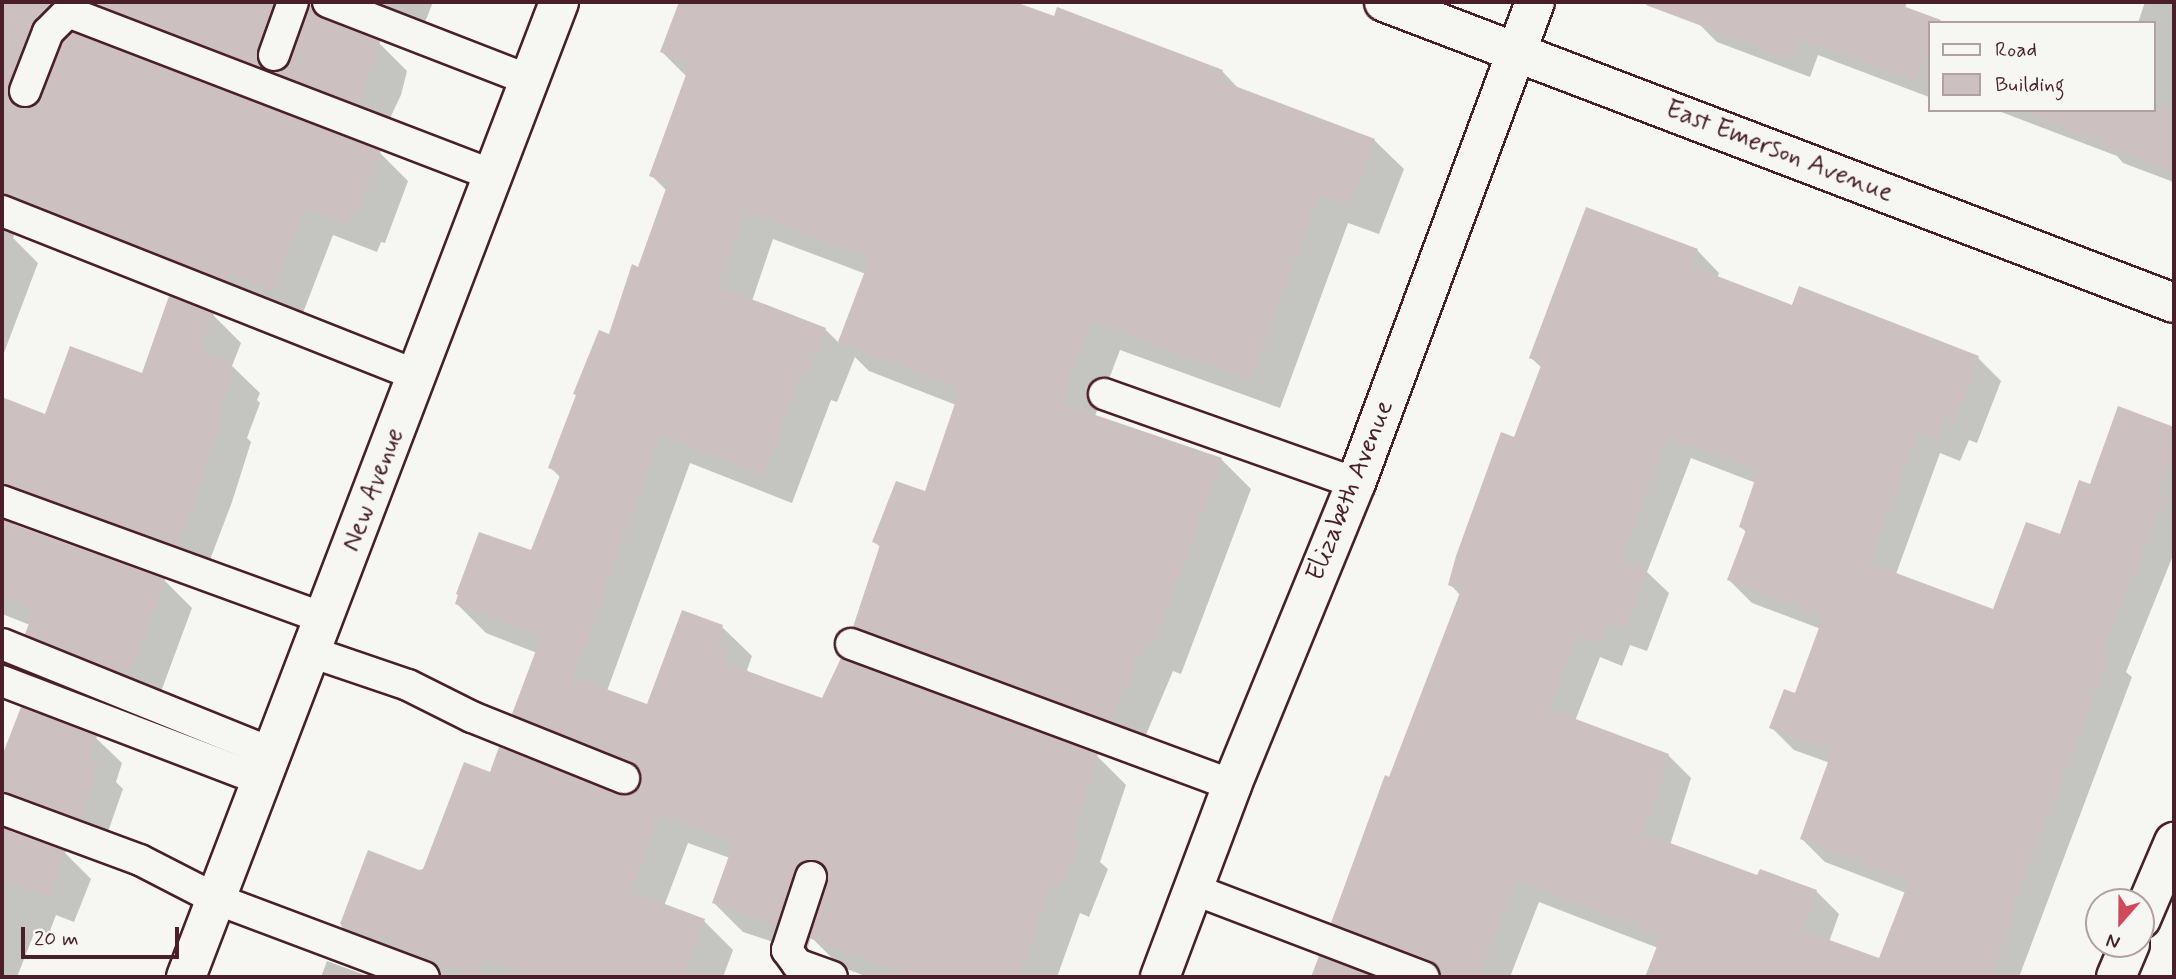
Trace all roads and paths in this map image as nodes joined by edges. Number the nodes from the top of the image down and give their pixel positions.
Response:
1 (293, 2) edge
2 (328, 2) edge
3 (559, 2) edge
4 (1384, 2) edge
5 (1535, 2) edge
6 (1517, 52) junction
7 (274, 55) dead end
8 (529, 80) junction
9 (25, 91) dead end
10 (492, 175) junction
11 (2, 211) edge
12 (2174, 303) edge
13 (418, 376) junction
14 (1104, 394) dead end
15 (1356, 483) junction
16 (2, 501) edge
17 (317, 635) junction
18 (2, 644) edge
19 (851, 644) dead end
20 (2, 681) edge
21 (267, 766) junction
22 (624, 778) dead end
23 (1232, 785) junction
24 (2, 809) edge
25 (2174, 842) edge
26 (811, 877) dead end
27 (2154, 888) edge
28 (1193, 889) junction
29 (216, 899) junction
30 (2124, 958) edge
31 (186, 977) edge
32 (424, 977) edge
33 (832, 977) edge
34 (1160, 977) edge
35 (1424, 977) edge
36 (2116, 977) edge

1 - 7 lane
2 - 8 lane
3 - 8 street, New Avenue
4 - 6 street, East Emerson Avenue
5 - 6 street, Elizabeth Avenue
6 - 12 street, East Emerson Avenue
6 - 15 street, Elizabeth Avenue
8 - 10 street, New Avenue
9 - 10 lane
10 - 13 street, New Avenue
11 - 13 lane
13 - 17 street, New Avenue
14 - 15 lane
15 - 23 street, Elizabeth Avenue
16 - 17 lane
17 - 21 street, New Avenue
17 - 22 lane
18 - 21 lane
19 - 23 lane
20 - 21 lane
21 - 29 street, New Avenue
23 - 28 street, Elizabeth Avenue
24 - 29 lane
25 - 27 street
26 - 33 lane
28 - 34 street, Elizabeth Avenue
28 - 35 lane
29 - 31 street, New Avenue
29 - 32 lane
30 - 36 street

